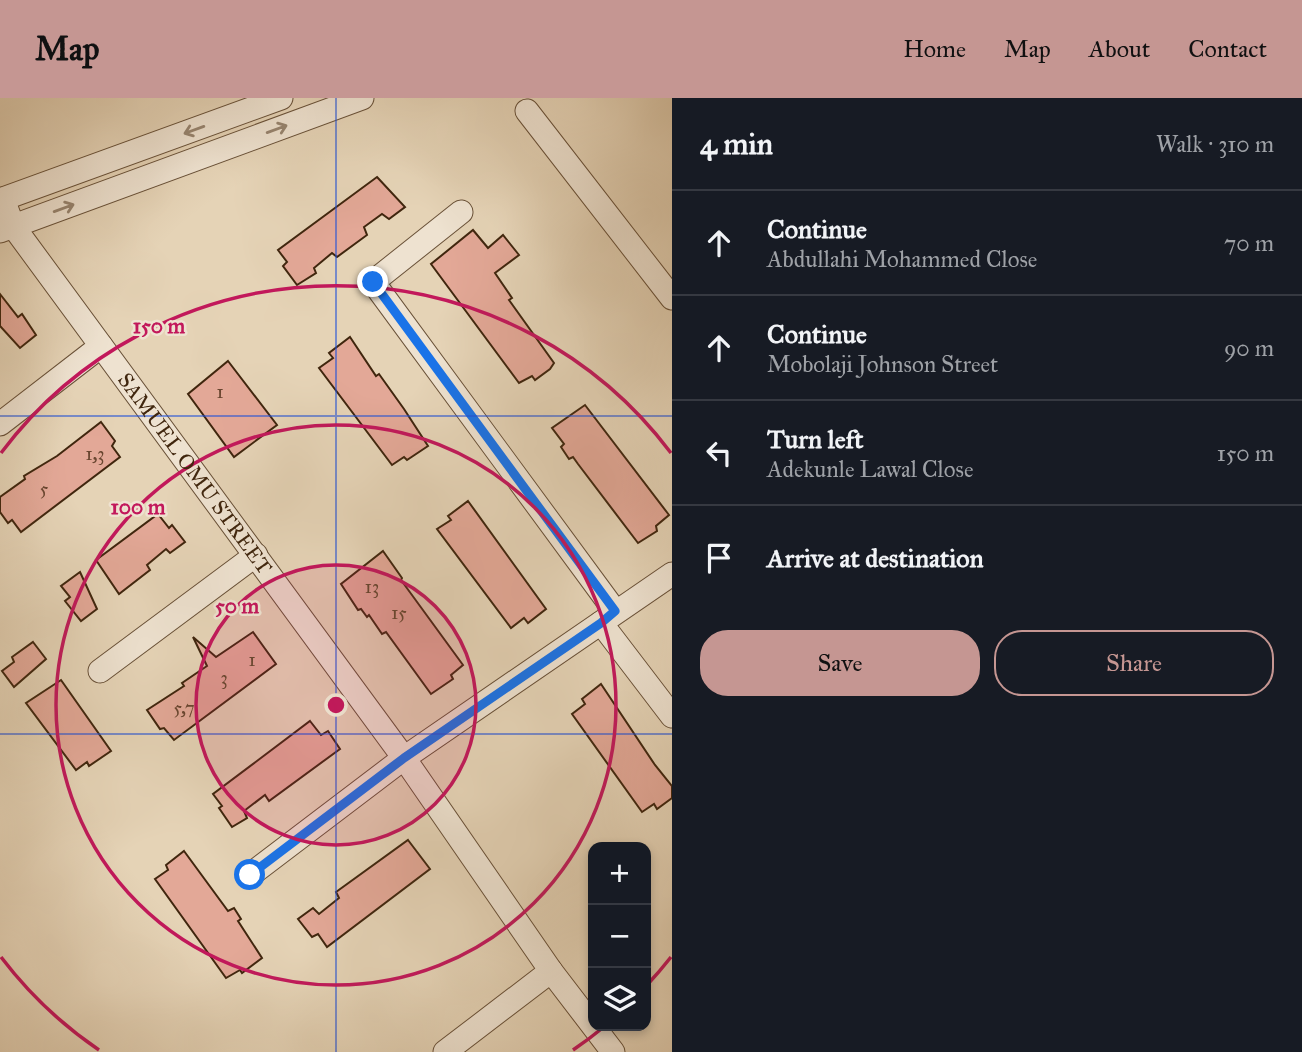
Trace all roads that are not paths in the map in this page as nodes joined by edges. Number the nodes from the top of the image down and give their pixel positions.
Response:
1 (281, 98) edge
2 (362, 98) edge
3 (527, 111) dead end
4 (2, 199) edge
5 (461, 212) dead end
6 (7, 229) edge
7 (672, 298) edge
8 (101, 346) junction
9 (0, 424) edge
10 (256, 555) junction
11 (672, 574) edge
12 (608, 617) junction
13 (100, 671) dead end
14 (672, 716) edge
15 (404, 758) junction
16 (250, 875) dead end
17 (551, 971) junction
18 (445, 1052) edge
19 (612, 1052) edge

1 -> 4 street
6 -> 2 street
3 - 7 street
4 - 6 street, SAMUEL OMU STREET
5 - 12 street
6 - 8 street, SAMUEL OMU STREET
8 - 9 street
8 - 10 street, SAMUEL OMU STREET
10 - 13 street
10 - 15 street, SAMUEL OMU STREET
11 - 12 street
12 - 14 street
12 - 15 street
15 - 16 street
15 - 17 street, SAMUEL OMU STREET
17 - 18 street
17 - 19 street, SAMUEL OMU STREET

